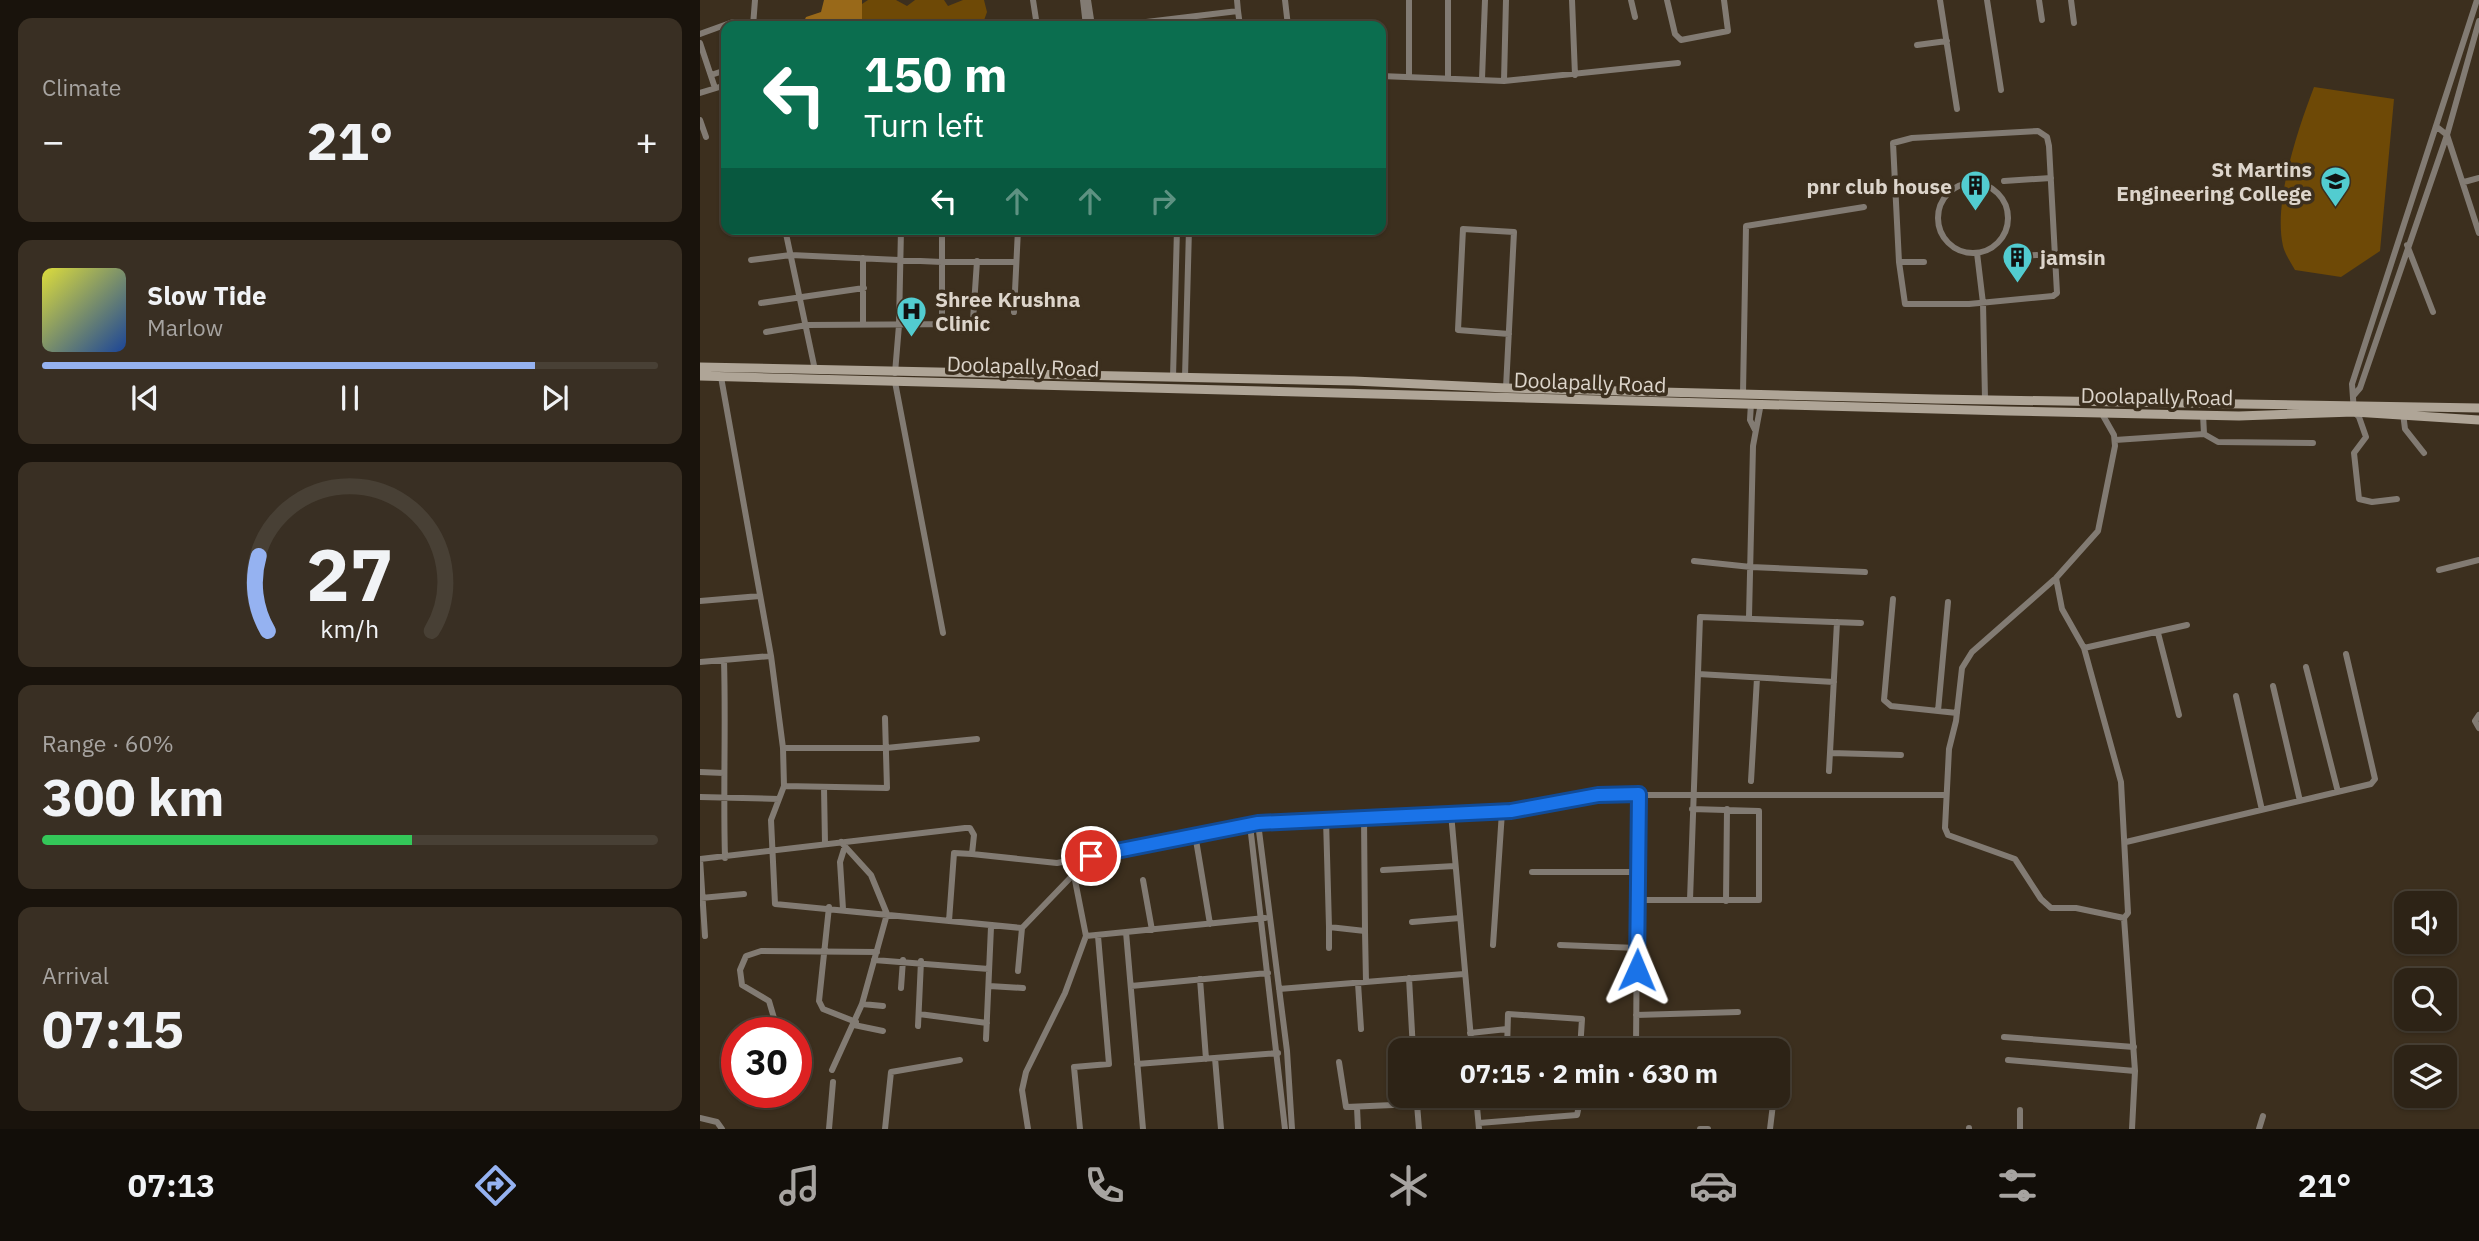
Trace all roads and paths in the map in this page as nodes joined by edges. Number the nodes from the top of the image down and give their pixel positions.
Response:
1 (755, 0) edge
2 (1033, 0) edge
3 (1083, 0) edge
4 (1088, 0) edge
5 (1237, 0) edge
6 (1284, 0) edge
7 (1409, 0) edge
8 (1448, 0) edge
9 (1485, 0) edge
10 (1506, 0) edge
11 (1572, 0) edge
12 (1631, 0) edge
13 (1667, 0) edge
14 (1724, 0) edge
15 (1940, 0) edge
16 (1987, 0) edge
17 (2039, 0) edge
18 (2071, 0) edge
19 (2477, 0) edge
20 (1238, 11) junction
21 (1635, 17) dead end
22 (2042, 20) dead end
23 (753, 21) edge
24 (1036, 21) edge
25 (1085, 21) edge
26 (1091, 21) edge
27 (1155, 21) edge
28 (1239, 21) edge
29 (1287, 21) edge
30 (2479, 21) edge
31 (2074, 23) dead end
32 (721, 26) edge
33 (700, 34) edge
34 (1947, 41) junction
35 (700, 43) edge
36 (1917, 45) dead end
37 (1678, 62) dead end
38 (721, 72) edge
39 (711, 75) junction
40 (1409, 75) junction
41 (1575, 75) junction
42 (1386, 76) edge
43 (1448, 76) junction
44 (1482, 79) junction
45 (1504, 81) junction
46 (721, 86) edge
47 (715, 88) junction
48 (2001, 90) dead end
49 (700, 93) edge
50 (1957, 109) dead end
51 (700, 120) edge
52 (2437, 127) junction
53 (2447, 135) junction
54 (706, 138) dead end
55 (2051, 178) junction
56 (2479, 178) edge
57 (2004, 181) dead end
58 (2464, 182) junction
59 (1935, 184) dead end
60 (1894, 187) junction
61 (1864, 207) dead end
62 (2479, 233) edge
63 (786, 235) edge
64 (901, 235) edge
65 (942, 235) edge
66 (1018, 235) edge
67 (1177, 235) edge
68 (1189, 235) edge
69 (2401, 237) junction
70 (2407, 246) junction
71 (1977, 253) junction
72 (2056, 254) junction
73 (791, 255) junction
74 (2019, 256) dead end
75 (863, 258) junction
76 (751, 260) dead end
77 (900, 260) junction
78 (977, 261) junction
79 (1016, 261) junction
80 (942, 262) junction
81 (1899, 262) junction
82 (1924, 262) dead end
83 (864, 288) junction
84 (802, 296) junction
85 (1174, 299) junction
86 (1187, 299) junction
87 (761, 303) dead end
88 (1983, 303) junction
89 (1014, 312) dead end
90 (2433, 312) dead end
91 (863, 324) junction
92 (807, 325) junction
93 (899, 325) junction
94 (943, 325) junction
95 (766, 332) dead end
96 (1509, 334) junction
97 (700, 367) edge
98 (815, 370) junction
99 (700, 376) edge
100 (721, 377) junction
101 (895, 377) junction
102 (1173, 377) junction
103 (1185, 377) junction
104 (1261, 379) junction
105 (1506, 388) junction
106 (1261, 390) junction
107 (1743, 393) junction
108 (1985, 399) junction
109 (1756, 403) junction
110 (1961, 404) junction
111 (2354, 404) junction
112 (2476, 407) edge
113 (2170, 409) junction
114 (2101, 412) junction
115 (2203, 414) junction
116 (2403, 414) junction
117 (2476, 419) edge
118 (2204, 434) junction
119 (2115, 440) junction
120 (2312, 443) dead end
121 (2424, 453) dead end
122 (2397, 499) dead end
123 (2479, 560) edge
124 (1694, 561) dead end
125 (1751, 568) junction
126 (2439, 570) dead end
127 (1865, 572) dead end
128 (2056, 578) junction
129 (760, 596) junction
130 (1893, 599) dead end
131 (700, 601) edge
132 (1948, 602) dead end
133 (1749, 617) junction
134 (1837, 622) junction
135 (1861, 623) dead end
136 (2187, 625) dead end
137 (943, 633) dead end
138 (2158, 633) junction
139 (2084, 649) junction
140 (2346, 654) dead end
141 (771, 656) junction
142 (724, 660) junction
143 (700, 662) edge
144 (2306, 667) dead end
145 (1698, 674) junction
146 (1757, 678) junction
147 (1833, 682) junction
148 (2273, 686) dead end
149 (2236, 696) dead end
150 (1938, 711) junction
151 (1957, 713) junction
152 (2179, 715) dead end
153 (2479, 715) edge
154 (886, 718) dead end
155 (2479, 728) edge
156 (977, 739) dead end
157 (783, 748) junction
158 (886, 748) junction
159 (1831, 753) junction
160 (1901, 755) dead end
161 (1829, 771) dead end
162 (700, 772) edge
163 (724, 773) junction
164 (1751, 782) dead end
165 (784, 786) junction
166 (824, 787) junction
167 (2339, 792) junction
168 (1639, 794) junction
169 (1692, 795) junction
170 (1945, 795) junction
171 (700, 797) edge
172 (723, 797) junction
173 (779, 799) junction
174 (2300, 801) junction
175 (1692, 809) junction
176 (1727, 809) junction
177 (2262, 810) junction
178 (1502, 812) junction
179 (1451, 813) junction
180 (1364, 817) junction
181 (1326, 819) junction
182 (1258, 823) junction
183 (1250, 825) junction
184 (1195, 834) junction
185 (2126, 842) junction
186 (825, 844) junction
187 (843, 844) junction
188 (770, 850) junction
189 (972, 854) junction
190 (725, 858) junction
191 (700, 859) edge
192 (1071, 860) junction
193 (1455, 866) junction
194 (1383, 870) dead end
195 (1532, 872) dead end
196 (1638, 872) junction
197 (1073, 875) junction
198 (1143, 880) dead end
199 (744, 894) dead end
200 (701, 898) edge
201 (1638, 900) junction
202 (1690, 900) junction
203 (1726, 901) junction
204 (829, 907) junction
205 (843, 909) junction
206 (887, 914) junction
207 (1270, 918) junction
208 (1460, 918) junction
209 (2124, 918) junction
210 (1261, 919) junction
211 (949, 921) junction
212 (1412, 922) dead end
213 (1210, 924) junction
214 (991, 927) junction
215 (1329, 927) junction
216 (1022, 928) junction
217 (1152, 930) junction
218 (1365, 931) junction
219 (1126, 932) junction
220 (705, 936) dead end
221 (1086, 936) junction
222 (1098, 936) junction
223 (1493, 945) dead end
224 (1560, 945) dead end
225 (1329, 948) dead end
226 (1637, 948) junction
227 (824, 951) junction
228 (877, 952) junction
229 (874, 960) junction
230 (903, 961) junction
231 (921, 961) junction
232 (989, 969) junction
233 (1018, 971) dead end
234 (1268, 973) junction
235 (1464, 974) junction
236 (1409, 978) junction
237 (1200, 979) junction
238 (1362, 982) junction
239 (989, 986) junction
240 (1131, 986) junction
241 (901, 988) dead end
242 (1023, 988) dead end
243 (1279, 989) junction
244 (862, 1004) junction
245 (883, 1006) dead end
246 (1738, 1012) dead end
247 (919, 1014) junction
248 (1636, 1016) junction
249 (774, 1017) edge
250 (855, 1023) junction
251 (987, 1023) junction
252 (918, 1026) dead end
253 (1362, 1029) dead end
254 (1507, 1029) junction
255 (883, 1031) dead end
256 (1470, 1033) junction
257 (2004, 1037) dead end
258 (1412, 1038) edge
259 (1471, 1038) edge
260 (1507, 1038) edge
261 (1581, 1038) edge
262 (1636, 1038) edge
263 (986, 1040) dead end
264 (2134, 1048) junction
265 (1278, 1053) junction
266 (1215, 1058) junction
267 (1206, 1059) junction
268 (960, 1060) dead end
269 (2008, 1060) dead end
270 (1339, 1062) dead end
271 (1137, 1064) junction
272 (832, 1070) dead end
273 (2135, 1071) junction
274 (833, 1082) dead end
275 (1388, 1105) edge
276 (1357, 1107) junction
277 (1417, 1108) edge
278 (1478, 1108) edge
279 (1578, 1108) edge
280 (1773, 1108) edge
281 (2020, 1110) dead end
282 (2263, 1116) dead end
283 (700, 1118) edge
284 (1527, 1119) junction
285 (1288, 1120) junction
286 (1479, 1126) edge
287 (722, 1129) edge
288 (829, 1129) edge
289 (885, 1129) edge
290 (1028, 1129) edge
291 (1080, 1129) edge
292 (1143, 1129) edge
293 (1221, 1129) edge
294 (1285, 1129) edge
295 (1292, 1129) edge
296 (1358, 1129) edge
297 (1419, 1129) edge
298 (1528, 1129) edge
299 (1700, 1129) edge
300 (1709, 1129) edge
301 (1770, 1129) edge
302 (2020, 1129) edge
303 (2132, 1129) edge
304 (2259, 1129) edge

1 - 23 street
2 - 24 street
3 - 25 street
4 - 26 street
5 - 20 street
6 - 29 street
7 - 40 street
8 - 43 street
9 - 44 street
10 - 45 street
11 - 41 street
12 - 21 street
13 - 14 street
15 - 34 street
16 - 48 street
17 - 22 street
18 - 31 street
19 - 52 street
20 - 27 street
20 - 28 street
30 - 53 street
32 - 33 street
34 - 36 street
34 - 50 street
35 - 39 street
37 - 41 street
38 - 39 street
39 - 47 street
40 - 42 street
40 - 43 street
41 - 45 street
43 - 44 street
44 - 45 street
46 - 47 street
47 - 49 street
51 - 54 street
52 - 53 street
52 - 69 street
53 - 58 street
53 - 70 street
55 - 57 street
55 - 60 street
55 - 72 street
56 - 58 street
58 - 62 street
59 - 60 street
60 - 81 street
61 - 107 street
63 - 73 street
64 - 77 street
65 - 80 street
66 - 79 street
67 - 85 street
68 - 86 street
69 - 70 street
69 - 111 street
70 - 90 street
70 - 111 street
71 - 71 street
71 - 88 street
72 - 74 street
72 - 88 street
73 - 75 street
73 - 76 street
73 - 84 street
75 - 77 street
75 - 83 street
77 - 80 street
77 - 93 street
78 - 79 street
78 - 80 street
78 - 94 street
79 - 89 street
80 - 94 street
81 - 82 street
81 - 88 street
83 - 84 street
83 - 91 street
84 - 87 street
84 - 92 street
85 - 86 street
85 - 102 street
86 - 103 street
88 - 108 street
91 - 92 street
91 - 93 street
92 - 95 street
92 - 98 street
93 - 94 street
93 - 101 street
96 - 96 street
96 - 105 street
97 - 98 main road, Doolapally Road
98 - 101 main road, Doolapally Road
99 - 100 main road, Doolapally Road
100 - 101 main road, Doolapally Road
100 - 129 street
101 - 102 main road, Doolapally Road
101 - 106 main road, Doolapally Road
101 - 137 street
102 - 103 main road, Doolapally Road
103 - 104 main road, Doolapally Road
104 - 105 main road, Doolapally Road
104 - 106 main road
105 - 107 main road, Doolapally Road
106 - 109 main road, Doolapally Road
107 - 110 main road, Doolapally Road
108 - 110 main road
108 - 113 main road
109 - 110 main road, Doolapally Road
109 - 125 street
110 - 114 main road, Doolapally Road
111 - 112 main road
111 - 113 main road
111 - 115 main road, Doolapally Road
111 - 116 main road, Doolapally Road
111 - 122 street
112 - 117 main road
113 - 114 main road, Doolapally Road
113 - 115 main road, Doolapally Road
114 - 119 street
115 - 118 street
116 - 117 main road, Doolapally Road
116 - 121 street
118 - 119 street
118 - 120 street
119 - 128 street
123 - 126 street
124 - 125 street
125 - 127 street
125 - 133 street
128 - 139 street
128 - 151 street
129 - 131 street
129 - 141 street
130 - 150 street
132 - 150 street
133 - 134 street
133 - 145 street
134 - 135 street
134 - 147 street
136 - 138 street
138 - 139 street
138 - 152 street
139 - 185 street
140 - 167 street
141 - 142 street
141 - 157 street
142 - 143 street
142 - 163 street
144 - 167 street
145 - 146 street
145 - 169 street
146 - 147 street
146 - 164 street
147 - 159 street
148 - 174 street
149 - 177 street
150 - 151 street
151 - 170 street
153 - 155 street
154 - 158 street
156 - 158 street
157 - 158 street
157 - 165 street
158 - 166 street
159 - 160 street
159 - 161 street
162 - 163 street
163 - 172 street
165 - 166 street
165 - 173 street
166 - 186 street
167 - 174 street
168 - 169 street
168 - 178 street
168 - 196 street
169 - 170 street
169 - 175 street
170 - 209 street
171 - 172 street
172 - 173 street
172 - 190 street
173 - 188 street
174 - 177 street
175 - 176 street
175 - 202 street
176 - 203 street
176 - 203 street
177 - 185 street
178 - 179 street
178 - 223 street
179 - 180 street
179 - 193 street
180 - 181 street
180 - 218 street
181 - 182 street
181 - 215 street
182 - 183 street
182 - 207 street
183 - 184 street
183 - 210 street
184 - 192 street
184 - 213 street
185 - 209 street
186 - 187 street
186 - 188 street
187 - 189 street
187 - 205 street
187 - 206 street
188 - 190 street
188 - 204 street
189 - 192 street
189 - 211 street
190 - 191 street
191 - 200 street
192 - 197 street
193 - 194 street
193 - 208 street
195 - 196 street
196 - 201 street
197 - 216 street
197 - 221 street
198 - 217 street
199 - 200 street
200 - 220 street
201 - 202 street
201 - 226 street
202 - 203 street
204 - 205 street
204 - 227 street
205 - 206 street
206 - 211 street
206 - 228 street
207 - 210 street
207 - 243 street
208 - 212 street
208 - 235 street
209 - 264 street
210 - 213 street
210 - 234 street
211 - 214 street
213 - 217 street
214 - 216 street
214 - 232 street
215 - 218 street
215 - 225 street
216 - 233 street
217 - 219 street
218 - 238 street
219 - 222 street
219 - 240 street
221 - 222 street
221 - 290 street
222 - 291 street
224 - 226 street
226 - 248 street
227 - 228 street
227 - 249 street
227 - 250 street
228 - 229 street
229 - 230 street
229 - 244 street
230 - 231 street
230 - 241 street
231 - 232 street
231 - 247 street
232 - 239 street
234 - 237 street
234 - 265 street
235 - 236 street
235 - 256 street
236 - 238 street
236 - 258 street
237 - 240 street
237 - 267 street
238 - 243 street
238 - 253 street
239 - 242 street
239 - 251 street
240 - 271 street
243 - 285 street
244 - 245 street
244 - 250 street
246 - 248 street
247 - 251 street
247 - 252 street
248 - 262 street
250 - 255 street
250 - 272 street
251 - 263 street
254 - 256 street
254 - 260 street
254 - 261 street
256 - 259 street
257 - 264 street
264 - 273 street
265 - 266 street
265 - 285 street
266 - 267 street
266 - 293 street
267 - 271 street
268 - 289 street
269 - 273 street
270 - 276 street
271 - 292 street
273 - 303 street
274 - 288 street
275 - 276 street
276 - 296 street
277 - 297 street
278 - 286 street
279 - 284 street
280 - 301 street
281 - 302 street
282 - 304 street
283 - 287 street
284 - 286 street
284 - 298 street
285 - 294 street
285 - 295 street
299 - 300 street

